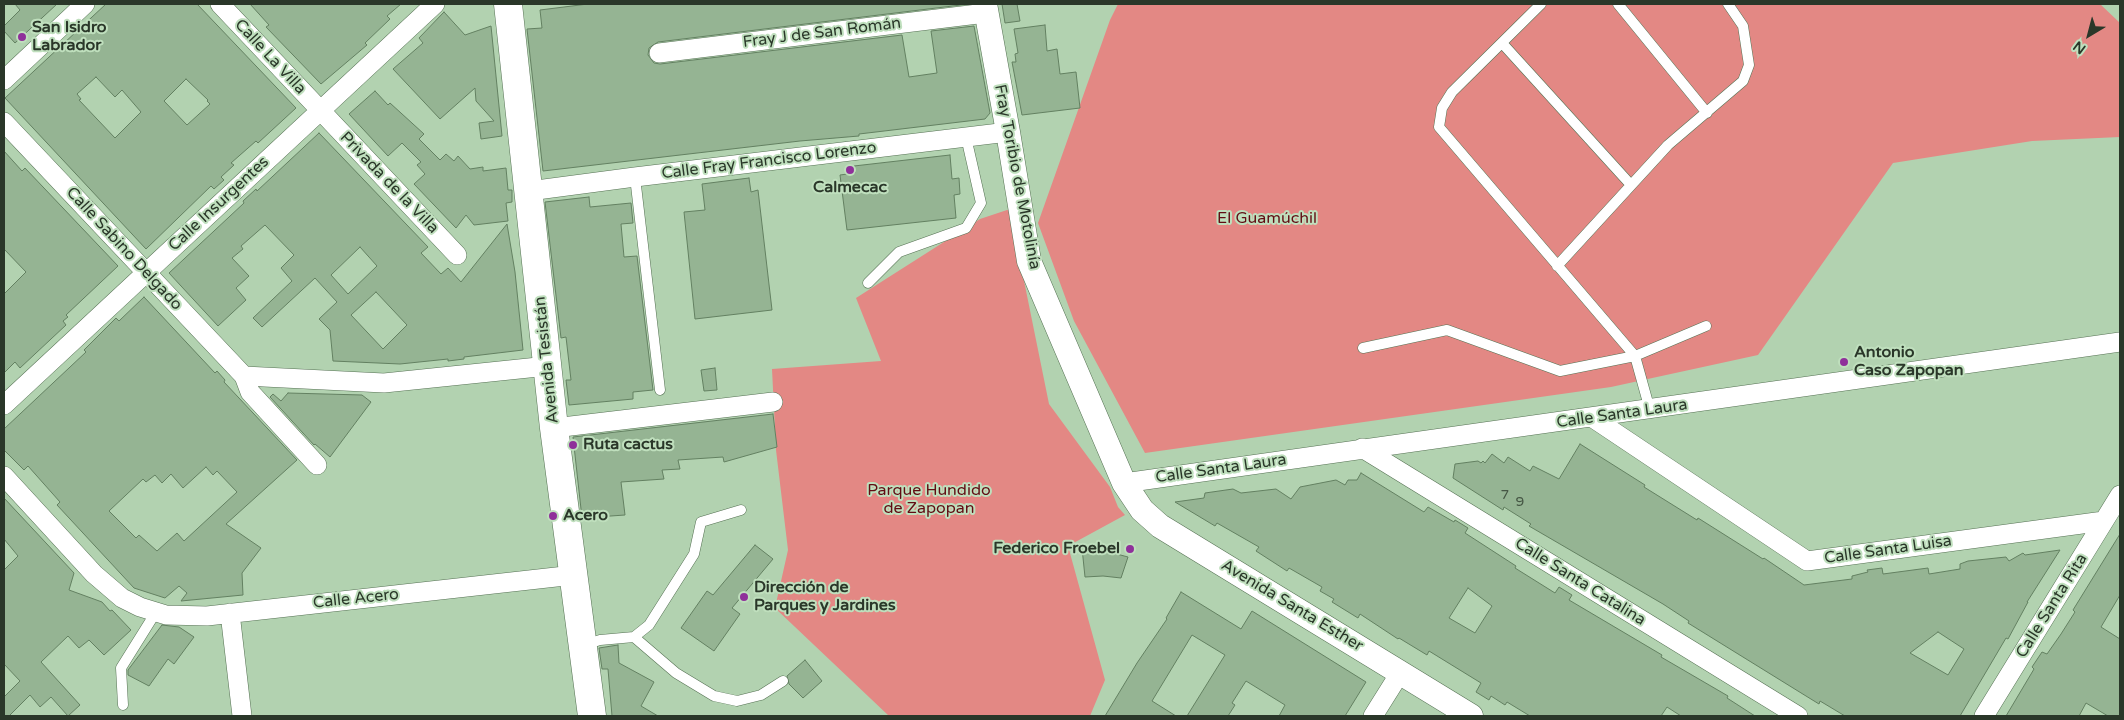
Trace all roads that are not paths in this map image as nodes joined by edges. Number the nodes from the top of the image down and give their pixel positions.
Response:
1 (85, 4) edge
2 (220, 4) edge
3 (435, 4) edge
4 (508, 4) edge
5 (1541, 4) edge
6 (1618, 4) edge
7 (1728, 4) edge
8 (986, 8) edge
9 (1502, 43) junction
10 (659, 53) dead end
11 (4, 80) edge
12 (320, 111) junction
13 (1707, 113) junction
14 (4, 122) edge
15 (1008, 132) junction
16 (966, 137) junction
17 (635, 177) junction
18 (1631, 185) junction
19 (530, 191) junction
20 (457, 255) dead end
21 (1557, 266) junction
22 (146, 273) junction
23 (868, 283) dead end
24 (1706, 326) dead end
25 (2120, 342) edge
26 (1363, 348) dead end
27 (1635, 356) junction
28 (548, 366) junction
29 (244, 376) junction
30 (660, 390) dead end
31 (773, 402) dead end
32 (4, 405) edge
33 (1650, 410) junction
34 (1593, 418) junction
35 (554, 428) junction
36 (1362, 448) junction
37 (317, 465) dead end
38 (4, 476) edge
39 (1124, 483) junction
40 (2120, 495) edge
41 (740, 510) dead end
42 (2104, 521) junction
43 (574, 575) junction
44 (148, 610) junction
45 (230, 613) junction
46 (634, 637) junction
47 (583, 645) junction
48 (1400, 673) junction
49 (783, 681) dead end
50 (123, 705) dead end
51 (242, 716) edge
52 (592, 716) edge
53 (1373, 716) edge
54 (1471, 716) edge
55 (1798, 716) edge
56 (1984, 716) edge

1 - 11 street
2 - 12 street, Calle La Villa
3 - 12 street, Calle Insurgentes
4 - 19 main road, Avenida Tesistán
5 - 9 lane
6 - 13 lane
7 - 13 lane
8 - 10 street, Fray J de San Román
8 - 15 street, Fray Toribio de Motolinía
9 - 18 lane
9 - 21 lane
12 - 20 street, Privada de la Villa
12 - 22 street, Calle Insurgentes
13 - 18 lane
14 - 22 street, Calle Sabino Delgado
15 - 16 street, Calle Fray Francisco Lorenzo
15 - 39 street, Fray Toribio de Motolinía
16 - 17 street, Calle Fray Francisco Lorenzo
16 - 23 lane
17 - 19 street, Calle Fray Francisco Lorenzo
17 - 30 lane
18 - 21 lane
19 - 28 main road, Avenida Tesistán
21 - 27 lane
22 - 29 street, Calle Sabino Delgado
22 - 32 street, Calle Insurgentes
24 - 27 lane
25 - 33 street, Calle Santa Laura
26 - 27 lane
27 - 33 lane
28 - 29 street
28 - 35 main road, Avenida Tesistán
29 - 37 street, Calle Sabino Delgado
31 - 35 street
33 - 34 street, Calle Santa Laura
34 - 36 street, Calle Santa Laura
34 - 42 street, Calle Santa Luisa
35 - 43 main road, Avenida Tesistán
36 - 39 street, Calle Santa Laura
36 - 55 street, Calle Santa Catalina
38 - 44 street
39 - 48 street, Avenida Santa Esther
40 - 42 street, Calle Santa Rita
41 - 46 lane
42 - 56 street, Calle Santa Rita
43 - 45 street, Calle Acero
43 - 47 main road, Avenida Tesistán
44 - 45 street, Calle Acero
44 - 50 lane
45 - 51 street
46 - 47 lane
46 - 49 lane
47 - 52 main road, Avenida Tesistán
48 - 53 street
48 - 54 street, Avenida Santa Esther

